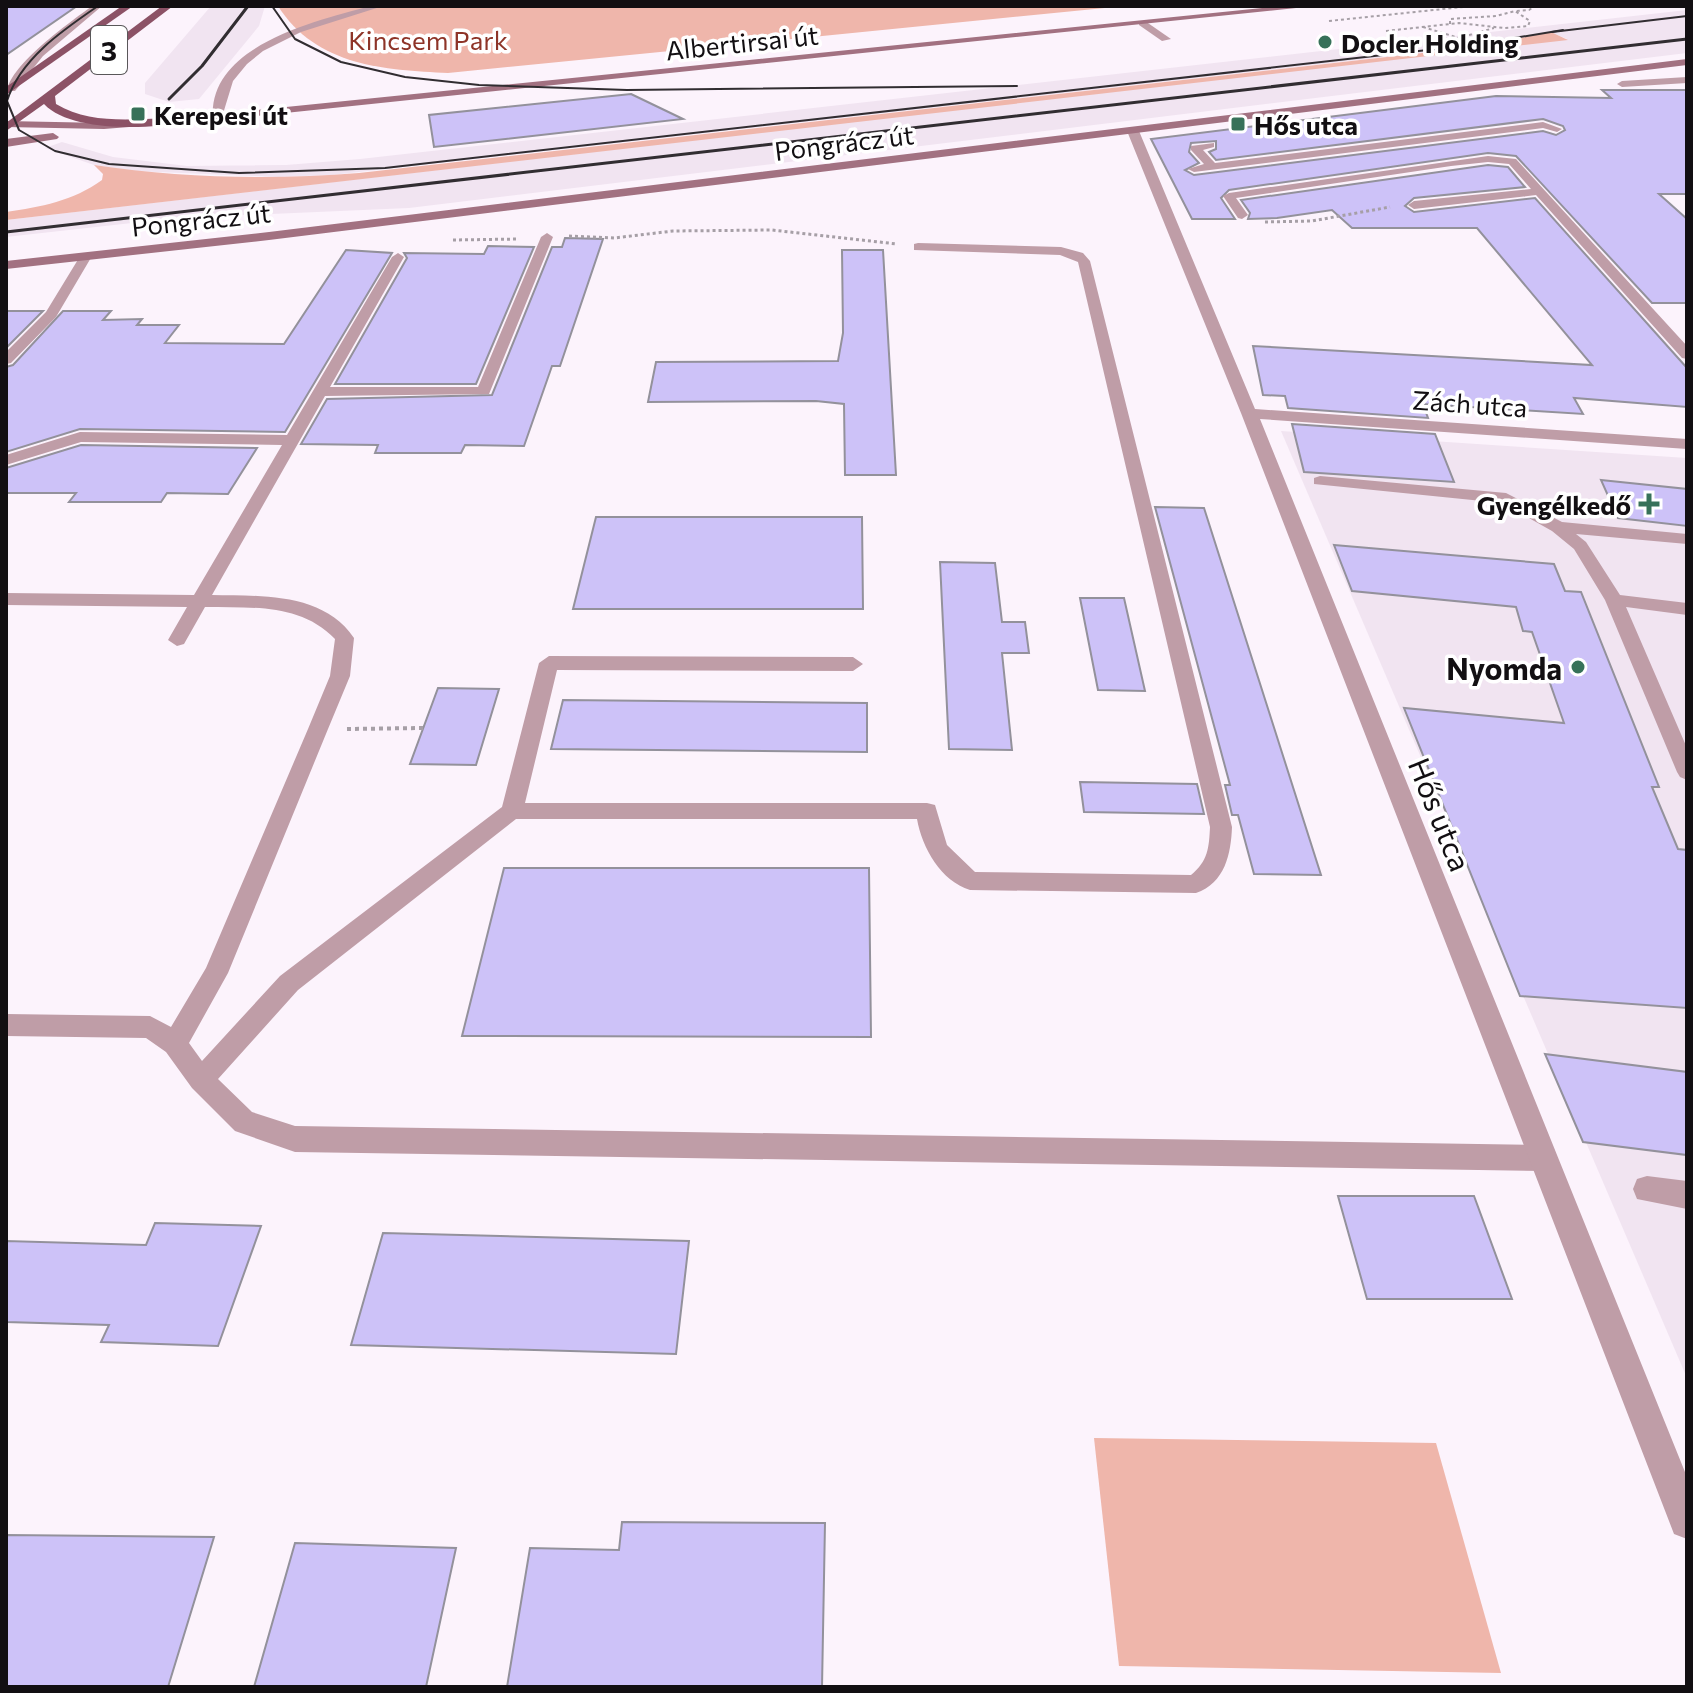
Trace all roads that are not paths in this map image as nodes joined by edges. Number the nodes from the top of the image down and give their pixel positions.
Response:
1 (98, 6) edge
2 (128, 6) edge
3 (168, 6) edge
4 (379, 6) edge
5 (1310, 6) edge
6 (1142, 23) junction
7 (1166, 39) dead end
8 (1687, 62) edge
9 (1687, 80) edge
10 (1622, 84) dead end
11 (8, 90) edge
12 (50, 95) junction
13 (217, 117) junction
14 (178, 121) junction
15 (8, 125) edge
16 (1557, 129) dead end
17 (1133, 131) junction
18 (6, 143) edge
19 (1210, 145) dead end
20 (1212, 166) junction
21 (1194, 169) dead end
22 (1540, 191) junction
23 (1414, 205) road end
24 (1242, 215) road end
25 (547, 237) road end
26 (918, 247) road end
27 (86, 256) junction
28 (398, 257) road end
29 (6, 265) edge
30 (1687, 355) edge
31 (6, 360) edge
32 (319, 392) junction
33 (1249, 413) junction
34 (292, 440) junction
35 (1687, 444) edge
36 (6, 460) edge
37 (1320, 481) dead end
38 (1558, 527) junction
39 (1687, 539) edge
40 (6, 599) edge
41 (1614, 600) junction
42 (200, 601) junction
43 (1687, 609) edge
44 (177, 640) dead end
45 (853, 664) dead end
46 (1687, 772) edge
47 (512, 811) junction
48 (6, 1025) edge
49 (175, 1044) junction
50 (201, 1080) junction
51 (1544, 1158) junction
52 (1647, 1189) dead end
53 (1687, 1195) edge
54 (1687, 1521) edge

1 - 11 lane
2 - 11 main road, 3
3 - 12 main road, 3
4 - 13 lane
5 - 6 street, Albertirsai út
6 - 7 street
6 - 13 street, Albertirsai út
8 - 17 street, Pongrácz út
9 - 10 lane
12 - 14 main road
12 - 15 main road, 3
13 - 14 street, Albertirsai út
14 - 15 street, Albertirsai út
14 - 18 street, Albertirsai út
16 - 20 lane
17 - 27 street, Pongrácz út
17 - 33 street, Hős utca
19 - 20 lane
20 - 21 lane
22 - 23 lane
22 - 24 lane
22 - 30 lane
25 - 32 lane
26 - 47 lane
27 - 29 street, Pongrácz út
27 - 31 lane
28 - 32 lane
32 - 34 lane
33 - 35 street, Zách utca
33 - 51 street, Hős utca
34 - 36 lane
34 - 42 lane
37 - 38 lane
38 - 39 lane
38 - 41 lane
40 - 42 lane
41 - 43 lane
41 - 46 lane
42 - 44 lane
42 - 49 lane
45 - 47 lane
47 - 50 lane
48 - 49 lane
49 - 50 lane
50 - 51 lane
51 - 54 street, Hős utca
52 - 53 lane

